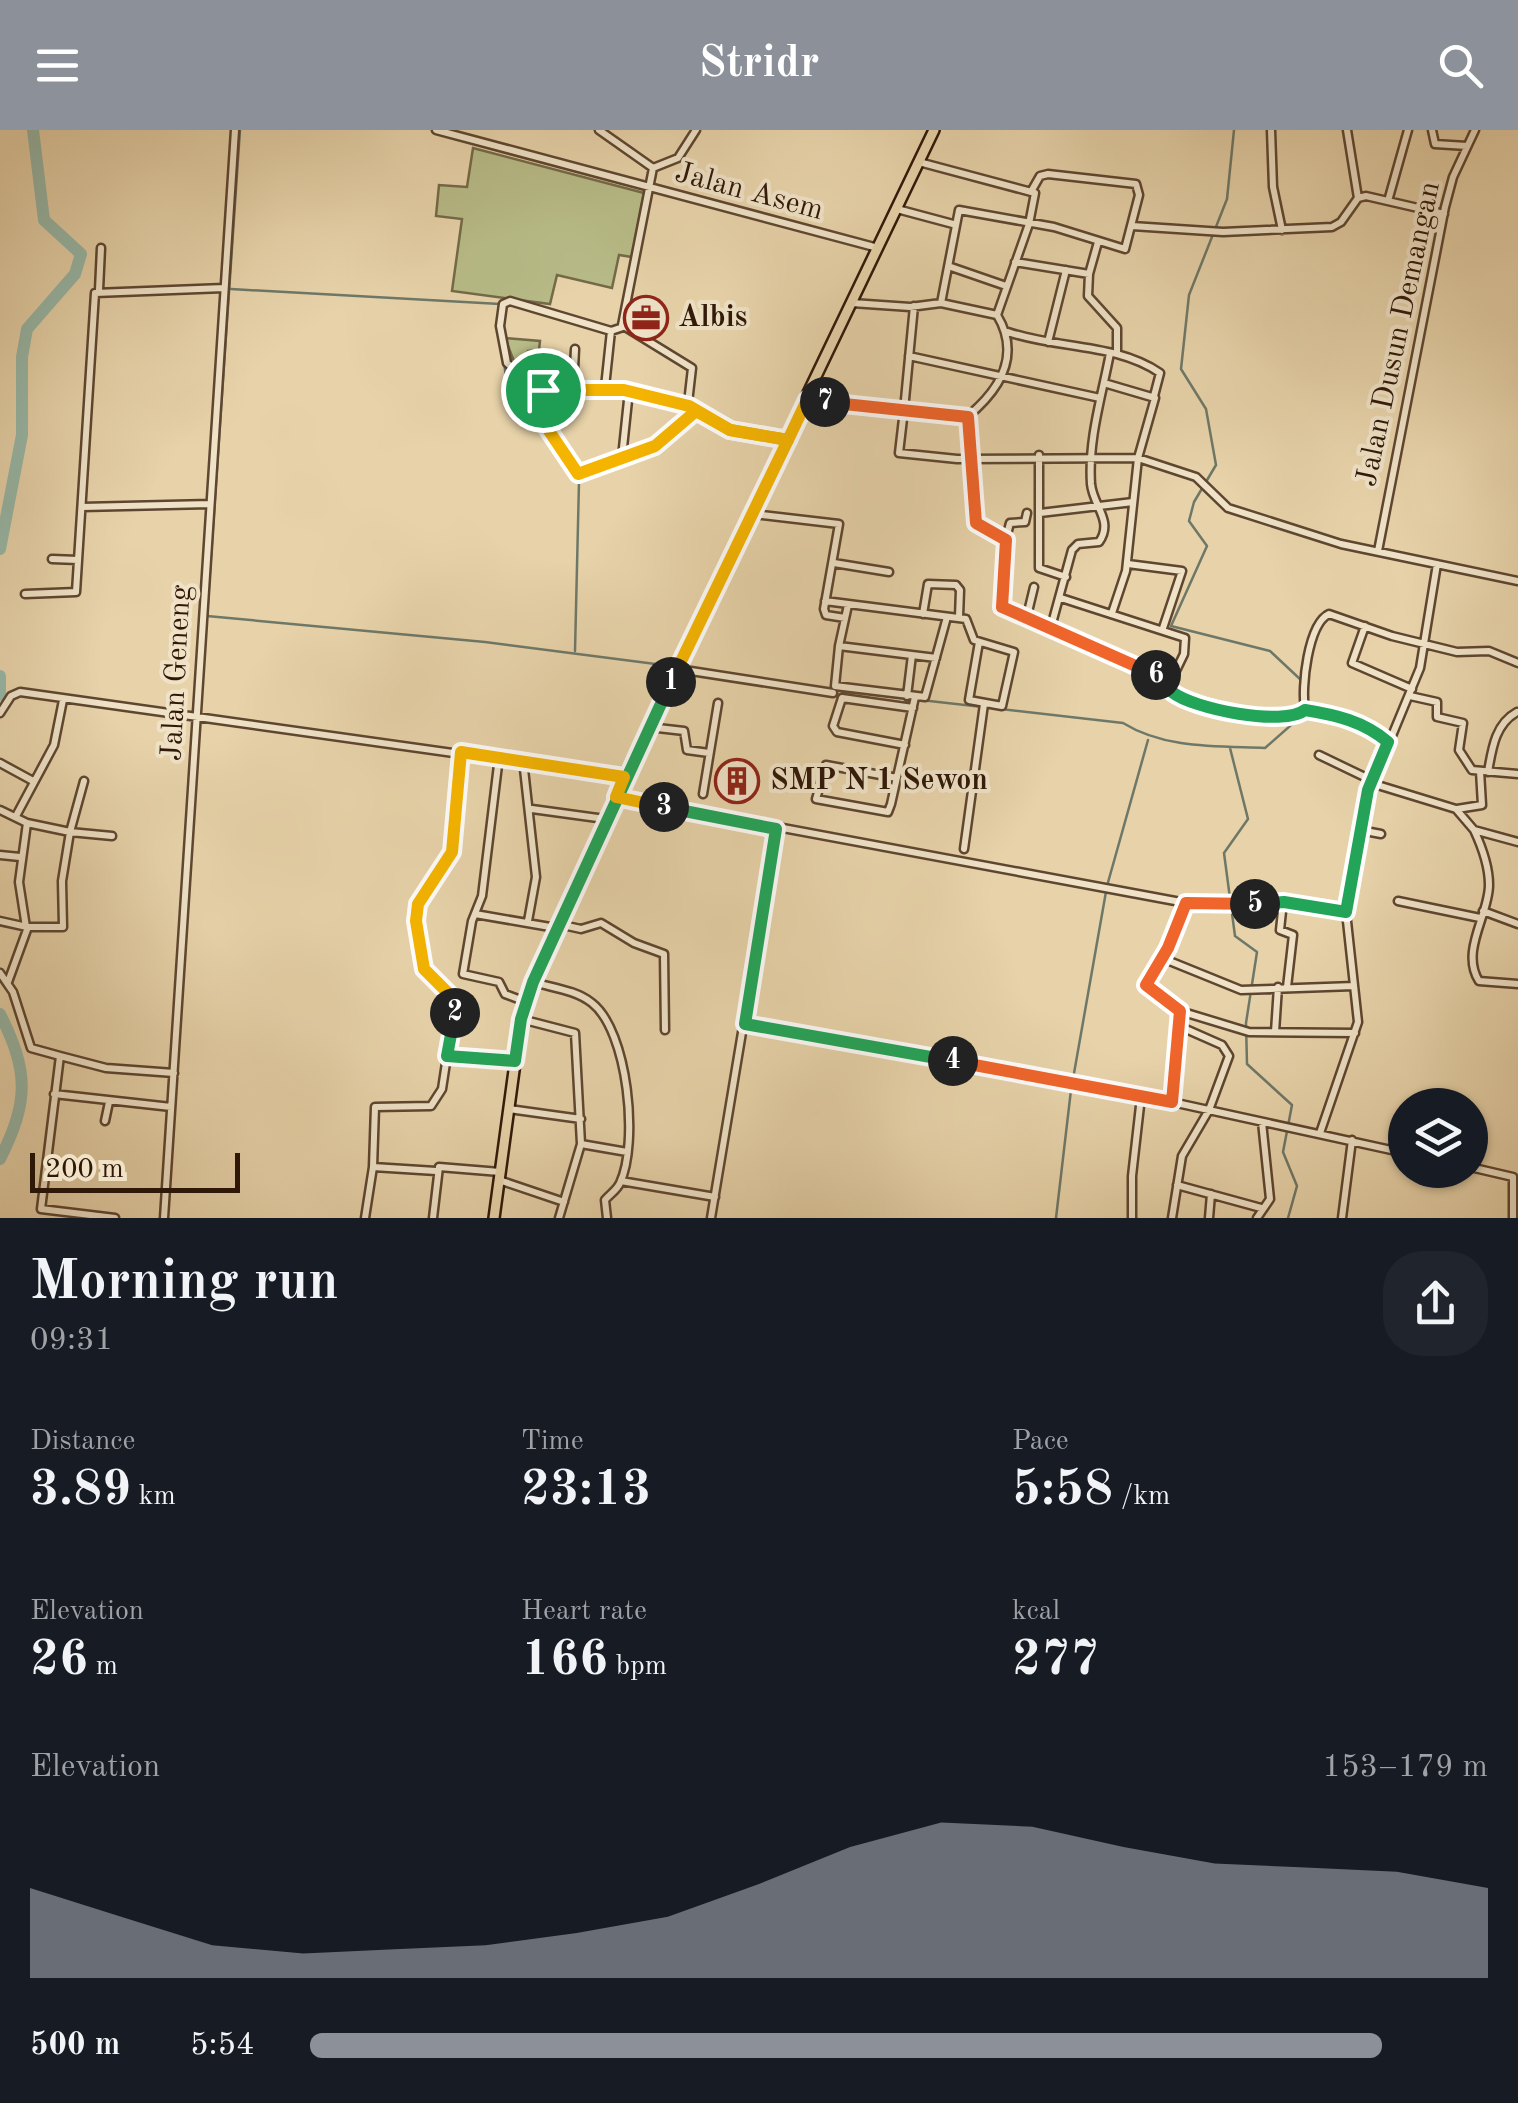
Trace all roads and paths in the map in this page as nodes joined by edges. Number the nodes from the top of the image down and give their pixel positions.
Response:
1 (235, 130) edge
2 (436, 130) edge
3 (598, 130) edge
4 (696, 130) edge
5 (934, 130) edge
6 (1271, 130) edge
7 (1347, 130) edge
8 (1408, 130) edge
9 (1432, 130) edge
10 (1476, 130) edge
11 (446, 131) edge
12 (1467, 146) junction
13 (919, 162) junction
14 (653, 168) junction
15 (650, 188) junction
16 (1032, 190) junction
17 (1358, 198) junction
18 (1388, 201) junction
19 (897, 209) junction
20 (1444, 214) junction
21 (953, 224) junction
22 (1029, 224) junction
23 (1132, 226) junction
24 (1282, 230) junction
25 (1098, 242) junction
26 (101, 248) dead end
27 (878, 248) junction
28 (1015, 262) junction
29 (951, 267) junction
30 (1066, 270) junction
31 (1089, 274) junction
32 (1006, 286) junction
33 (224, 288) junction
34 (99, 290) junction
35 (852, 303) junction
36 (942, 303) junction
37 (914, 306) junction
38 (997, 315) junction
39 (623, 327) junction
40 (611, 332) junction
41 (1008, 332) junction
42 (1048, 342) junction
43 (575, 350) dead end
44 (1114, 353) junction
45 (909, 356) junction
46 (1004, 378) junction
47 (1104, 384) junction
48 (532, 386) junction
49 (605, 387) junction
50 (573, 389) junction
51 (629, 391) junction
52 (1154, 396) junction
53 (1100, 398) junction
54 (807, 400) junction
55 (692, 409) junction
56 (904, 410) junction
57 (968, 417) junction
58 (788, 440) junction
59 (1039, 456) junction
60 (1092, 456) junction
61 (622, 457) junction
62 (1138, 458) junction
63 (971, 459) junction
64 (1133, 502) junction
65 (210, 504) junction
66 (82, 507) junction
67 (1101, 508) junction
68 (1027, 513) dead end
69 (1040, 513) junction
70 (753, 514) junction
71 (1006, 538) junction
72 (1378, 550) junction
73 (52, 560) dead end
74 (78, 560) junction
75 (834, 564) junction
76 (1128, 564) junction
77 (1437, 564) junction
78 (889, 572) dead end
79 (1066, 576) junction
80 (1518, 582) edge
81 (1034, 587) dead end
82 (25, 594) dead end
83 (1062, 598) junction
84 (825, 602) junction
85 (848, 605) junction
86 (1112, 613) junction
87 (923, 614) junction
88 (947, 616) junction
89 (1027, 616) junction
90 (845, 618) junction
91 (959, 618) junction
92 (1051, 626) junction
93 (1366, 626) junction
94 (1163, 628) junction
95 (980, 642) junction
96 (1424, 644) junction
97 (840, 646) junction
98 (912, 655) junction
99 (936, 658) junction
100 (1518, 663) edge
101 (678, 670) junction
102 (1168, 686) junction
103 (1411, 692) junction
104 (833, 694) dead end
105 (63, 700) junction
106 (912, 701) junction
107 (718, 703) dead end
108 (984, 708) junction
109 (1307, 710) junction
110 (1518, 710) edge
111 (0, 714) edge
112 (197, 717) junction
113 (649, 727) junction
114 (1388, 742) junction
115 (905, 744) junction
116 (461, 752) junction
117 (709, 752) junction
118 (1319, 755) dead end
119 (499, 757) junction
120 (523, 760) junction
121 (0, 763) edge
122 (1484, 772) junction
123 (1518, 774) edge
124 (624, 777) junction
125 (897, 778) junction
126 (84, 780) dead end
127 (33, 781) junction
128 (1371, 782) junction
129 (703, 794) dead end
130 (616, 797) junction
131 (532, 809) junction
132 (1456, 809) junction
133 (0, 810) edge
134 (16, 816) junction
135 (606, 819) junction
136 (28, 823) junction
137 (776, 829) junction
138 (1360, 830) junction
139 (1474, 830) junction
140 (70, 832) junction
141 (1381, 834) dead end
142 (112, 836) dead end
143 (1518, 842) edge
144 (964, 849) dead end
145 (0, 855) edge
146 (20, 857) junction
147 (1398, 901) dead end
148 (1284, 902) junction
149 (1186, 903) junction
150 (1346, 912) junction
151 (475, 914) junction
152 (1482, 915) junction
153 (0, 921) edge
154 (528, 921) junction
155 (1518, 924) edge
156 (557, 926) junction
157 (27, 927) junction
158 (1162, 958) junction
159 (0, 973) edge
160 (8, 982) junction
161 (533, 982) junction
162 (1518, 984) edge
163 (1354, 986) junction
164 (1283, 987) junction
165 (526, 1002) junction
166 (1180, 1011) junction
167 (521, 1019) junction
168 (745, 1024) junction
169 (1182, 1027) junction
170 (666, 1030) dead end
171 (1275, 1032) junction
172 (1354, 1033) junction
173 (60, 1056) junction
174 (447, 1056) junction
175 (515, 1061) junction
176 (174, 1072) junction
177 (54, 1094) junction
178 (1141, 1097) junction
179 (109, 1102) junction
180 (1172, 1102) junction
181 (171, 1107) junction
182 (509, 1109) junction
183 (1209, 1110) junction
184 (106, 1120) dead end
185 (581, 1120) junction
186 (1262, 1122) junction
187 (1320, 1133) junction
188 (1352, 1140) junction
189 (581, 1144) junction
190 (1388, 1149) edge
191 (627, 1152) junction
192 (373, 1167) junction
193 (436, 1170) junction
194 (1488, 1171) edge
195 (500, 1176) junction
196 (1516, 1176) edge
197 (621, 1181) junction
198 (1177, 1185) junction
199 (1210, 1194) junction
200 (715, 1197) junction
201 (564, 1202) junction
202 (1261, 1208) junction
203 (115, 1218) edge
204 (164, 1218) edge
205 (365, 1218) edge
206 (432, 1218) edge
207 (494, 1218) edge
208 (559, 1218) edge
209 (607, 1218) edge
210 (711, 1218) edge
211 (1132, 1218) edge
212 (1172, 1218) edge
213 (1209, 1218) edge
214 (1257, 1218) edge
215 (1342, 1218) edge
216 (1513, 1218) edge

1 - 33 street, Jalan Geneng
2 - 11 street, Jalan Asem
3 - 14 street
4 - 14 street
5 - 13 main road
6 - 24 street
7 - 17 street
8 - 18 street
9 - 12 street
10 - 12 street, Jalan Dusun Demangan
11 - 15 street, Jalan Asem
12 - 20 street, Jalan Dusun Demangan
13 - 16 street
13 - 19 main road
14 - 15 street
15 - 27 street, Jalan Asem
15 - 39 street
16 - 22 street
16 - 23 street
17 - 18 street
17 - 24 street
18 - 20 street
19 - 21 street
19 - 27 main road
20 - 72 street, Jalan Dusun Demangan
21 - 22 street
21 - 29 street
22 - 25 street
22 - 28 street
23 - 24 street
23 - 25 street
25 - 31 street
26 - 34 street
27 - 35 main road
28 - 30 street
28 - 32 street
29 - 32 street
29 - 36 street
30 - 31 street
30 - 42 street
31 - 44 street
32 - 38 street
33 - 34 street
33 - 65 street, Jalan Geneng
34 - 66 street
35 - 37 street
35 - 54 main road
36 - 37 street
36 - 38 street
37 - 45 street
38 - 41 street
39 - 40 street
39 - 55 street
40 - 48 street
40 - 49 street
41 - 42 street
41 - 46 street
42 - 44 street
43 - 50 street
44 - 47 street
44 - 52 street
45 - 46 street
45 - 56 street
46 - 53 street
46 - 57 street
47 - 52 street
47 - 53 street
48 - 50 street
48 - 61 street
49 - 50 street
49 - 51 street
51 - 55 street
51 - 61 street
52 - 62 street
53 - 60 street
54 - 56 street
54 - 58 main road
55 - 58 street
55 - 61 street
56 - 57 street
56 - 63 street
57 - 63 street
58 - 70 main road
59 - 60 street
59 - 63 street
59 - 69 street
60 - 62 street
60 - 67 street
62 - 64 street
62 - 72 street
63 - 71 street
64 - 67 street
64 - 76 street
65 - 66 street
65 - 112 street, Jalan Geneng
66 - 74 street
67 - 69 street
67 - 79 street
68 - 71 street
69 - 79 street
70 - 75 street
70 - 101 main road
71 - 89 street
72 - 77 street
73 - 74 street
74 - 82 street
75 - 78 street
75 - 84 street
76 - 86 street
76 - 94 street
77 - 80 street
77 - 96 street
79 - 83 street
81 - 89 street
83 - 86 street
83 - 92 street
84 - 85 street
84 - 90 street
85 - 87 street
85 - 90 street
86 - 94 street
87 - 88 street
87 - 91 street
88 - 91 street
88 - 99 street
89 - 92 street
90 - 97 street
91 - 95 street
92 - 102 street
93 - 96 street
93 - 103 street
93 - 109 street
94 - 102 street
95 - 108 street
95 - 108 street
96 - 100 street
96 - 103 street
97 - 98 street
97 - 106 street
98 - 99 street
98 - 106 street
99 - 106 street
101 - 104 street
101 - 113 main road
102 - 109 street
103 - 114 street
103 - 122 street
105 - 111 street
105 - 112 street
105 - 127 street
106 - 115 street
106 - 115 street
107 - 117 street
108 - 144 street
109 - 114 street
110 - 122 street
112 - 116 street
112 - 176 street, Jalan Geneng
113 - 117 street
113 - 124 main road
114 - 128 street
115 - 125 street
116 - 119 street
116 - 174 street
117 - 129 street
118 - 128 street
119 - 120 street
119 - 151 street
120 - 124 street
120 - 131 street
121 - 127 street
122 - 123 street
122 - 132 street
124 - 130 main road
125 - 125 street
126 - 140 street
127 - 134 street
128 - 132 street
128 - 138 street
130 - 135 main road
130 - 137 street
131 - 135 street
131 - 154 street
132 - 139 street
133 - 134 street
134 - 136 street
135 - 156 main road
136 - 140 street
136 - 146 street
137 - 149 street
137 - 168 street
138 - 141 street
138 - 150 street
139 - 143 street
139 - 152 street
140 - 142 street
140 - 157 street
145 - 146 street
146 - 157 street
147 - 152 street
148 - 149 street
148 - 150 street
148 - 164 street
149 - 158 street
150 - 163 street
151 - 154 street
151 - 165 street
152 - 155 street
152 - 162 street
153 - 157 street
154 - 156 street
156 - 161 main road
156 - 170 street
157 - 160 street
158 - 164 street
158 - 166 street
159 - 160 street
160 - 173 street
161 - 165 main road
161 - 191 street
163 - 164 street
163 - 172 street
164 - 171 street
165 - 167 main road
166 - 169 street
166 - 171 street
167 - 175 main road
167 - 185 street
168 - 178 street
168 - 200 street
169 - 180 street
169 - 183 street
171 - 172 street
172 - 187 street
173 - 176 street
173 - 177 street
174 - 175 street
174 - 192 street
175 - 182 main road
176 - 181 street, Jalan Geneng
177 - 179 street
177 - 203 street
178 - 180 street
178 - 211 street
179 - 181 street
179 - 184 street
180 - 183 street
181 - 204 street, Jalan Geneng
182 - 185 street
182 - 195 main road
183 - 186 street
183 - 198 street
185 - 189 street
186 - 187 street
186 - 202 street
187 - 188 street
188 - 190 street
188 - 215 street
189 - 191 street
189 - 201 street
191 - 197 street
192 - 193 street
192 - 205 street
193 - 195 street
193 - 206 street
194 - 196 street
195 - 201 street
195 - 207 main road
196 - 216 street
197 - 200 street
197 - 209 street
198 - 199 street
198 - 212 street
199 - 202 street
199 - 213 street
200 - 210 street
201 - 208 street
202 - 214 street

